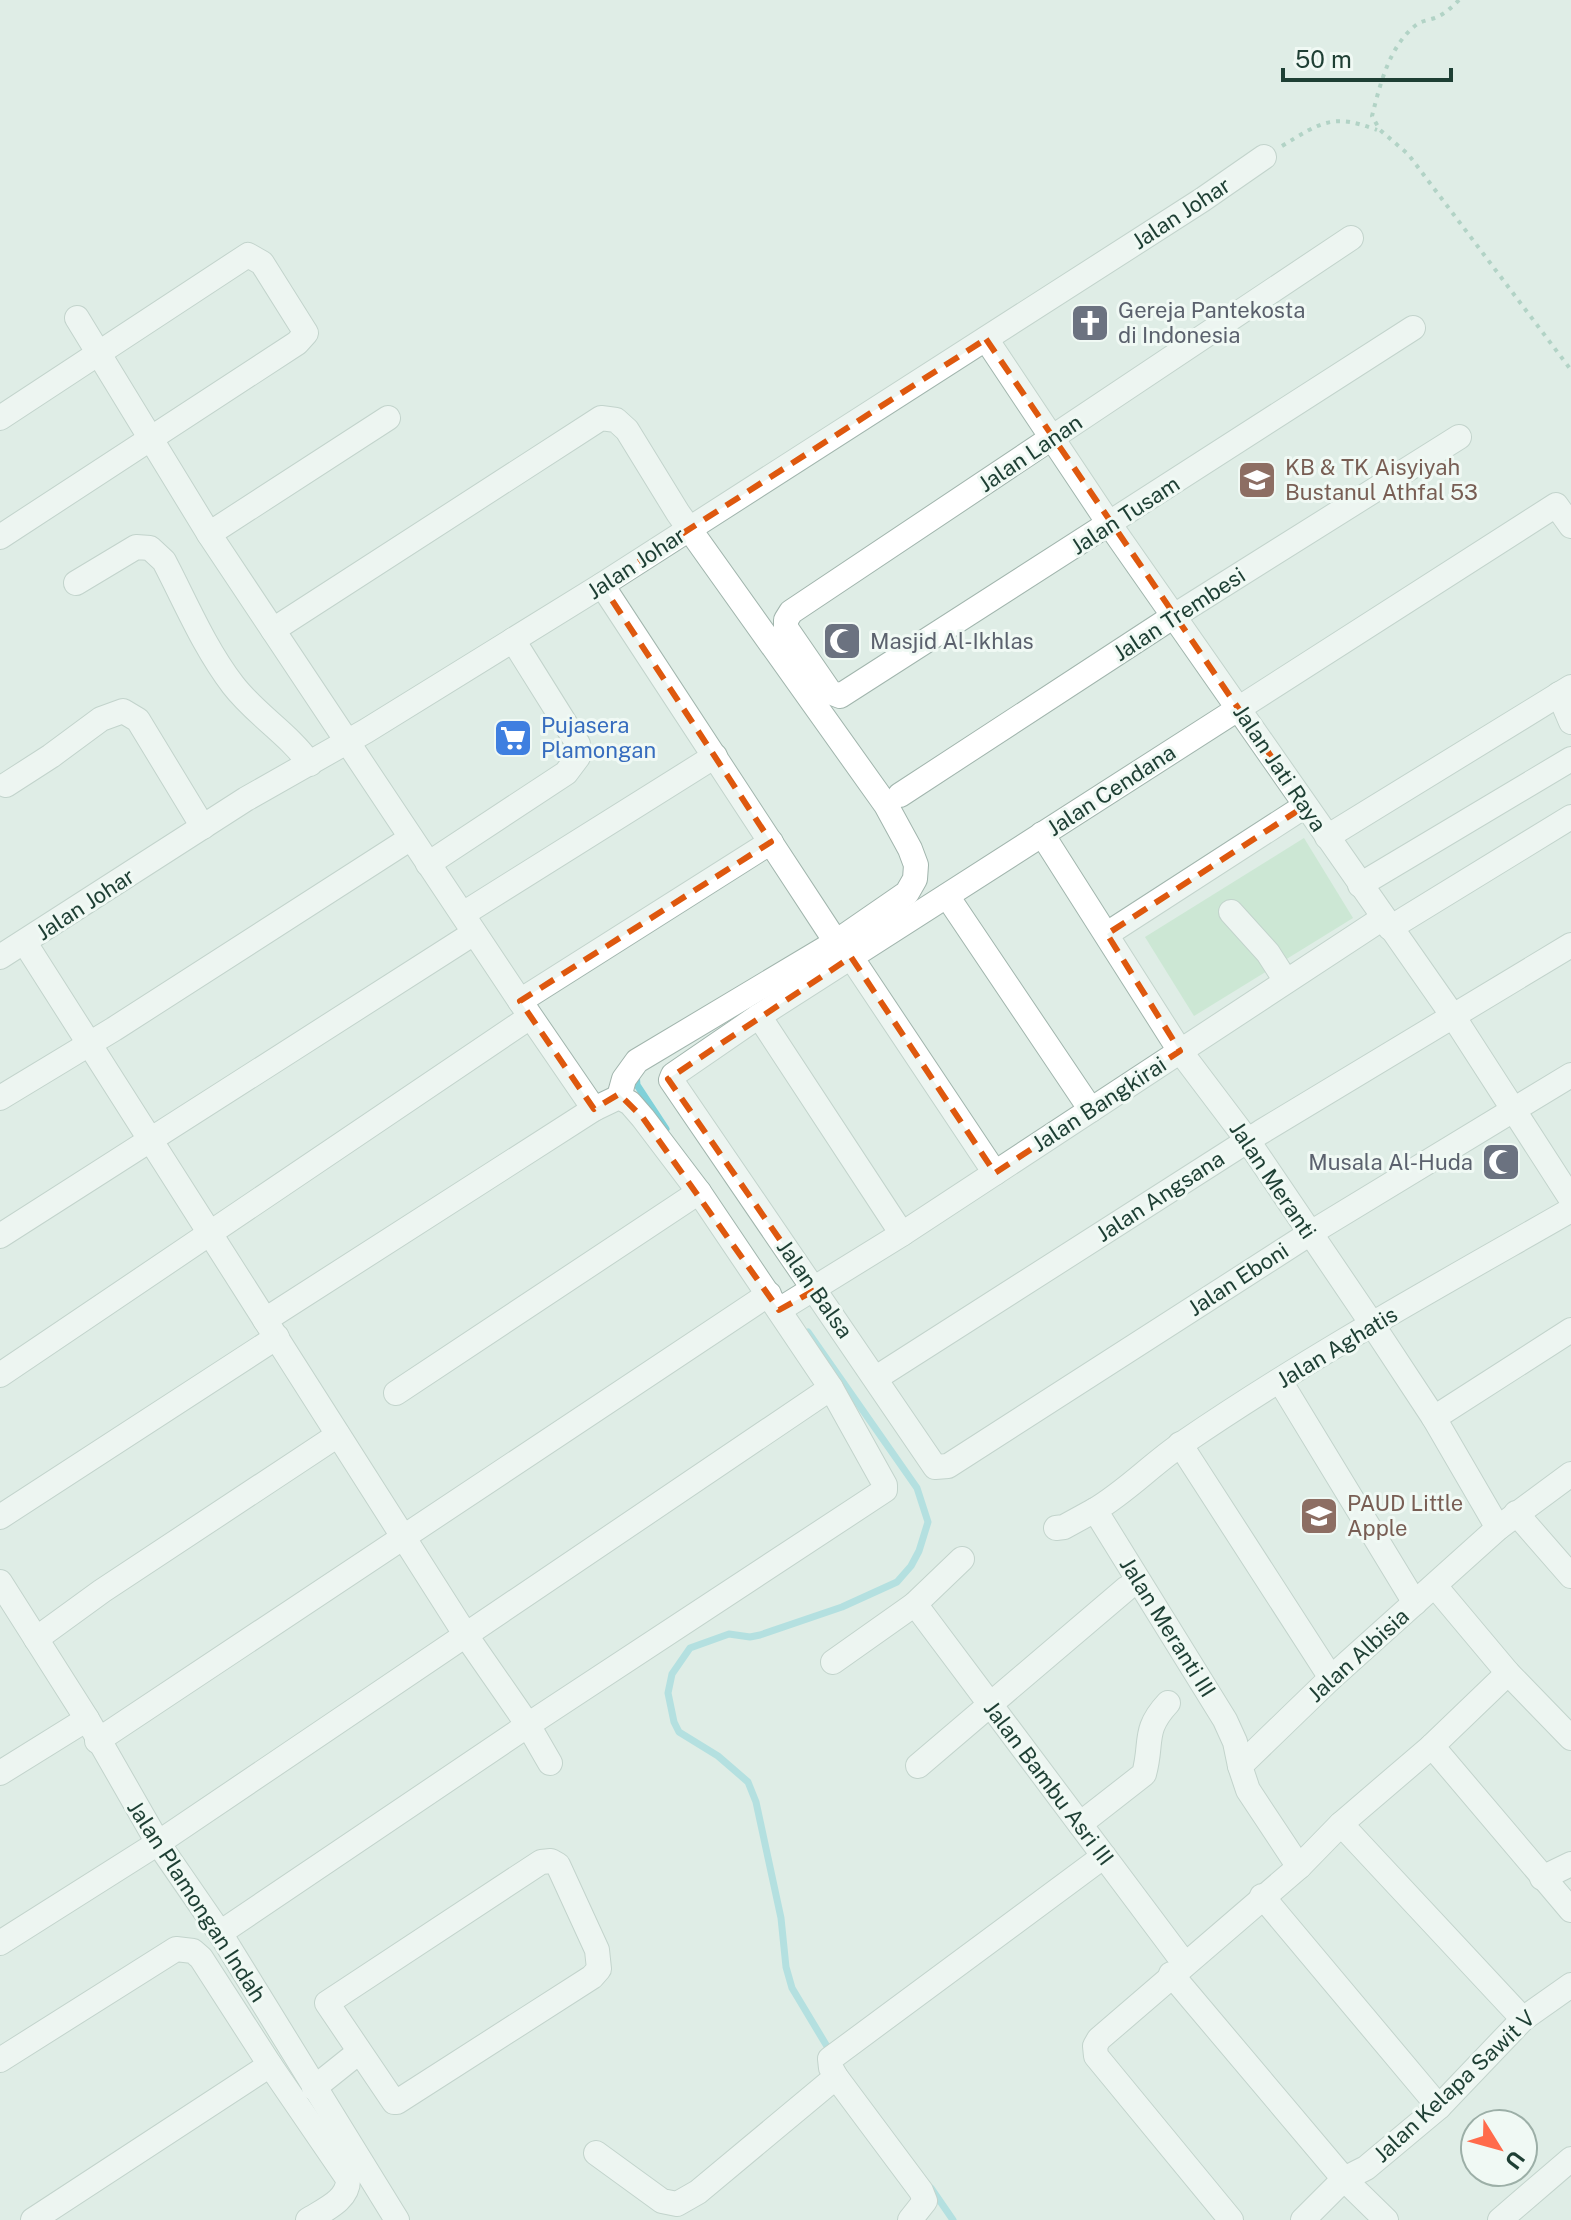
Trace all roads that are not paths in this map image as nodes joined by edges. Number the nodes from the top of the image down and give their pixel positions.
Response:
1 (1264, 157) road end
2 (1351, 238) dead end
3 (77, 318) dead end
4 (1413, 328) dead end
5 (986, 339) junction
6 (99, 354) junction
7 (0, 418) edge
8 (388, 418) dead end
9 (1459, 437) dead end
10 (1051, 439) junction
11 (151, 440) junction
12 (1565, 516) edge
13 (684, 520) junction
14 (1110, 525) junction
15 (209, 534) junction
16 (0, 537) edge
17 (76, 583) dead end
18 (602, 585) junction
19 (1174, 616) junction
20 (273, 630) junction
21 (513, 640) junction
22 (791, 654) junction
23 (1565, 690) edge
24 (834, 695) joint
25 (1240, 708) junction
26 (1571, 722) edge
27 (343, 734) junction
28 (715, 756) junction
29 (1571, 759) edge
30 (310, 764) junction
31 (6, 785) dead end
32 (900, 795) dead end
33 (1305, 806) junction
34 (1571, 817) edge
35 (203, 827) junction
36 (1042, 834) junction
37 (1327, 837) junction
38 (411, 838) junction
39 (771, 842) junction
40 (428, 864) junction
41 (1360, 885) junction
42 (947, 896) junction
43 (1231, 912) dead end
44 (1387, 923) junction
45 (468, 924) junction
46 (1107, 934) junction
47 (25, 943) junction
48 (1571, 945) edge
49 (843, 949) junction
50 (0, 957) edge
51 (1286, 981) junction
52 (525, 1009) junction
53 (759, 1016) junction
54 (1453, 1016) junction
55 (91, 1043) junction
56 (1180, 1051) junction
57 (1571, 1075) edge
58 (671, 1084) joint
59 (619, 1097) junction
60 (0, 1098) edge
61 (594, 1109) junction
62 (1512, 1109) junction
63 (1091, 1110) junction
64 (150, 1139) junction
65 (1248, 1141) junction
66 (995, 1173) junction
67 (699, 1192) junction
68 (1571, 1199) edge
69 (1571, 1210) edge
70 (211, 1233) junction
71 (902, 1234) junction
72 (1309, 1234) junction
73 (0, 1236) edge
74 (812, 1292) junction
75 (778, 1304) junction
76 (1372, 1324) junction
77 (271, 1329) junction
78 (1571, 1330) edge
79 (0, 1375) edge
80 (876, 1378) junction
81 (1280, 1381) junction
82 (831, 1388) junction
83 (396, 1393) dead end
84 (1434, 1418) junction
85 (338, 1435) junction
86 (1180, 1444) junction
87 (967, 1452) joint
88 (1571, 1474) edge
89 (1104, 1504) junction
90 (0, 1517) edge
91 (1507, 1521) junction
92 (1056, 1528) dead end
93 (403, 1538) junction
94 (962, 1559) dead end
95 (1571, 1576) edge
96 (0, 1582) edge
97 (1435, 1586) junction
98 (1127, 1588) dead end
99 (1415, 1603) junction
100 (915, 1604) junction
101 (11, 1621) edge
102 (467, 1637) junction
103 (36, 1639) junction
104 (833, 1662) dead end
105 (1508, 1673) junction
106 (1331, 1678) junction
107 (1168, 1703) dead end
108 (989, 1704) junction
109 (528, 1725) junction
110 (92, 1730) junction
111 (1571, 1738) edge
112 (1432, 1746) junction
113 (550, 1763) dead end
114 (918, 1766) dead end
115 (1240, 1766) junction
116 (0, 1773) edge
117 (1080, 1824) junction
118 (1341, 1824) junction
119 (158, 1843) junction
120 (1104, 1856) junction
121 (1571, 1864) edge
122 (1299, 1867) junction
123 (1542, 1878) junction
124 (1262, 1896) junction
125 (1571, 1910) edge
126 (220, 1933) junction
127 (0, 1943) edge
128 (1178, 1968) junction
129 (1571, 1985) edge
130 (1523, 2019) junction
131 (359, 2052) junction
132 (0, 2060) edge
133 (837, 2061) junction
134 (270, 2065) junction
135 (314, 2088) junction
136 (1439, 2107) junction
137 (596, 2153) dead end
138 (1571, 2159) edge
139 (1344, 2179) junction
140 (33, 2220) edge
141 (308, 2220) edge
142 (397, 2220) edge
143 (910, 2220) edge
144 (1231, 2220) edge
145 (1303, 2220) edge
146 (1386, 2220) edge
147 (1500, 2220) edge

1 - 5 street, Jalan Johar
2 - 10 street, Jalan Lanan
3 - 6 street
4 - 14 street, Jalan Tusam
5 - 10 street, Jalan Jati Raya
5 - 13 street, Jalan Johar
6 - 7 street
6 - 11 street
6 - 11 street
8 - 15 street
9 - 19 street, Jalan Trembesi
10 - 14 street, Jalan Jati Raya
10 - 22 street, Jalan Lanan
11 - 15 street
11 - 16 street
12 - 25 street, Jalan Cendana
13 - 18 street, Jalan Johar
13 - 20 street
13 - 22 street
14 - 19 street, Jalan Jati Raya
14 - 24 street, Jalan Tusam
15 - 20 street
17 - 30 street
18 - 21 street, Jalan Johar
18 - 28 street
19 - 25 street, Jalan Jati Raya
19 - 32 street, Jalan Trembesi
20 - 27 street
21 - 27 street, Jalan Johar
21 - 40 street
22 - 24 street, Jalan Lanan
22 - 49 street
23 - 26 street
23 - 37 street
25 - 33 street, Jalan Jati Raya
25 - 36 street, Jalan Cendana
27 - 30 street, Jalan Johar
27 - 38 street
28 - 39 street
28 - 45 street
29 - 41 street
30 - 35 street, Jalan Johar
31 - 35 street
33 - 37 street, Jalan Jati Raya
33 - 46 street
34 - 44 street, Jalan Bangkirai
35 - 47 street, Jalan Johar
36 - 42 street, Jalan Cendana
36 - 46 street, Jalan Meranti
37 - 41 street, Jalan Jati Raya
38 - 40 street
38 - 55 street
39 - 49 street
39 - 52 street
40 - 45 street
41 - 44 street, Jalan Jati Raya
42 - 49 street, Jalan Cendana
42 - 63 street
43 - 51 street
44 - 51 street, Jalan Bangkirai
44 - 54 street, Jalan Jati Raya
45 - 52 street
45 - 64 street
46 - 56 street, Jalan Meranti
47 - 50 street, Jalan Johar
47 - 55 street
48 - 54 street, Jalan Angsana
49 - 53 street, Jalan Cendana
49 - 59 street
49 - 66 street
51 - 56 street, Jalan Bangkirai
52 - 61 street
52 - 70 street
53 - 58 street, Jalan Cendana
53 - 71 street
54 - 62 street, Jalan Jati Raya
54 - 65 street, Jalan Angsana
55 - 60 street
55 - 64 street
56 - 63 street, Jalan Bangkirai
56 - 65 street, Jalan Meranti
57 - 62 street, Jalan Eboni
58 - 74 street, Jalan Balsa
59 - 61 street
59 - 67 street
61 - 77 street
62 - 68 street, Jalan Jati Raya
62 - 72 street, Jalan Eboni
63 - 66 street, Jalan Bangkirai
64 - 70 street
64 - 73 street
65 - 72 street, Jalan Meranti
65 - 80 street, Jalan Angsana
66 - 71 street, Jalan Bangkirai
67 - 75 street
67 - 83 street
69 - 76 street, Jalan Aghatis
70 - 77 street
70 - 79 street
71 - 74 street, Jalan Bangkirai
72 - 76 street, Jalan Meranti
72 - 87 street, Jalan Eboni
74 - 75 street, Jalan Bangkirai
74 - 80 street, Jalan Balsa
75 - 82 street
75 - 93 street, Jalan Bangkirai
76 - 81 street, Jalan Aghatis
76 - 84 street, Jalan Meranti
77 - 85 street
77 - 90 street
78 - 84 street
80 - 87 street, Jalan Balsa
81 - 86 street, Jalan Aghatis
81 - 99 street
82 - 102 street
82 - 109 street
84 - 91 street, Jalan Meranti
85 - 93 street
85 - 103 street
86 - 89 street, Jalan Aghatis
86 - 106 street
88 - 91 street, Jalan Albisia
89 - 92 street, Jalan Aghatis
89 - 115 street, Jalan Meranti III
91 - 95 street, Jalan Meranti
91 - 97 street, Jalan Albisia
93 - 102 street
93 - 110 street, Jalan Bangkirai
94 - 100 street
96 - 101 street, Jalan Plamongan Indah
97 - 99 street, Jalan Albisia
97 - 105 street
98 - 108 street
99 - 106 street, Jalan Albisia
100 - 104 street
100 - 108 street, Jalan Bambu Asri III
101 - 103 street, Jalan Plamongan Indah
102 - 109 street
102 - 119 street
103 - 110 street, Jalan Plamongan Indah
105 - 111 street
105 - 112 street
106 - 115 street, Jalan Albisia
107 - 117 street
108 - 114 street
108 - 117 street, Jalan Bambu Asri III
109 - 113 street
109 - 126 street
110 - 116 street, Jalan Bangkirai
110 - 119 street, Jalan Plamongan Indah
112 - 118 street
112 - 123 street
115 - 122 street
117 - 120 street, Jalan Bambu Asri III
118 - 122 street
118 - 130 street
119 - 126 street, Jalan Plamongan Indah
119 - 127 street
120 - 128 street, Jalan Bambu Asri III
120 - 133 street
121 - 123 street
122 - 124 street
123 - 125 street
124 - 128 street
124 - 136 street
126 - 135 street, Jalan Plamongan Indah
128 - 139 street, Jalan Bambu Asri III
128 - 144 street
129 - 130 street, Jalan Kelapa Sawit V
130 - 136 street, Jalan Kelapa Sawit V
131 - 131 street
131 - 135 street
132 - 134 street
133 - 137 street
133 - 143 street
134 - 140 street
134 - 141 street
135 - 142 street, Jalan Plamongan Indah
136 - 139 street, Jalan Kelapa Sawit V
138 - 147 street
139 - 145 street, Jalan Kelapa Sawit V
139 - 146 street, Jalan Bambu Asri III

